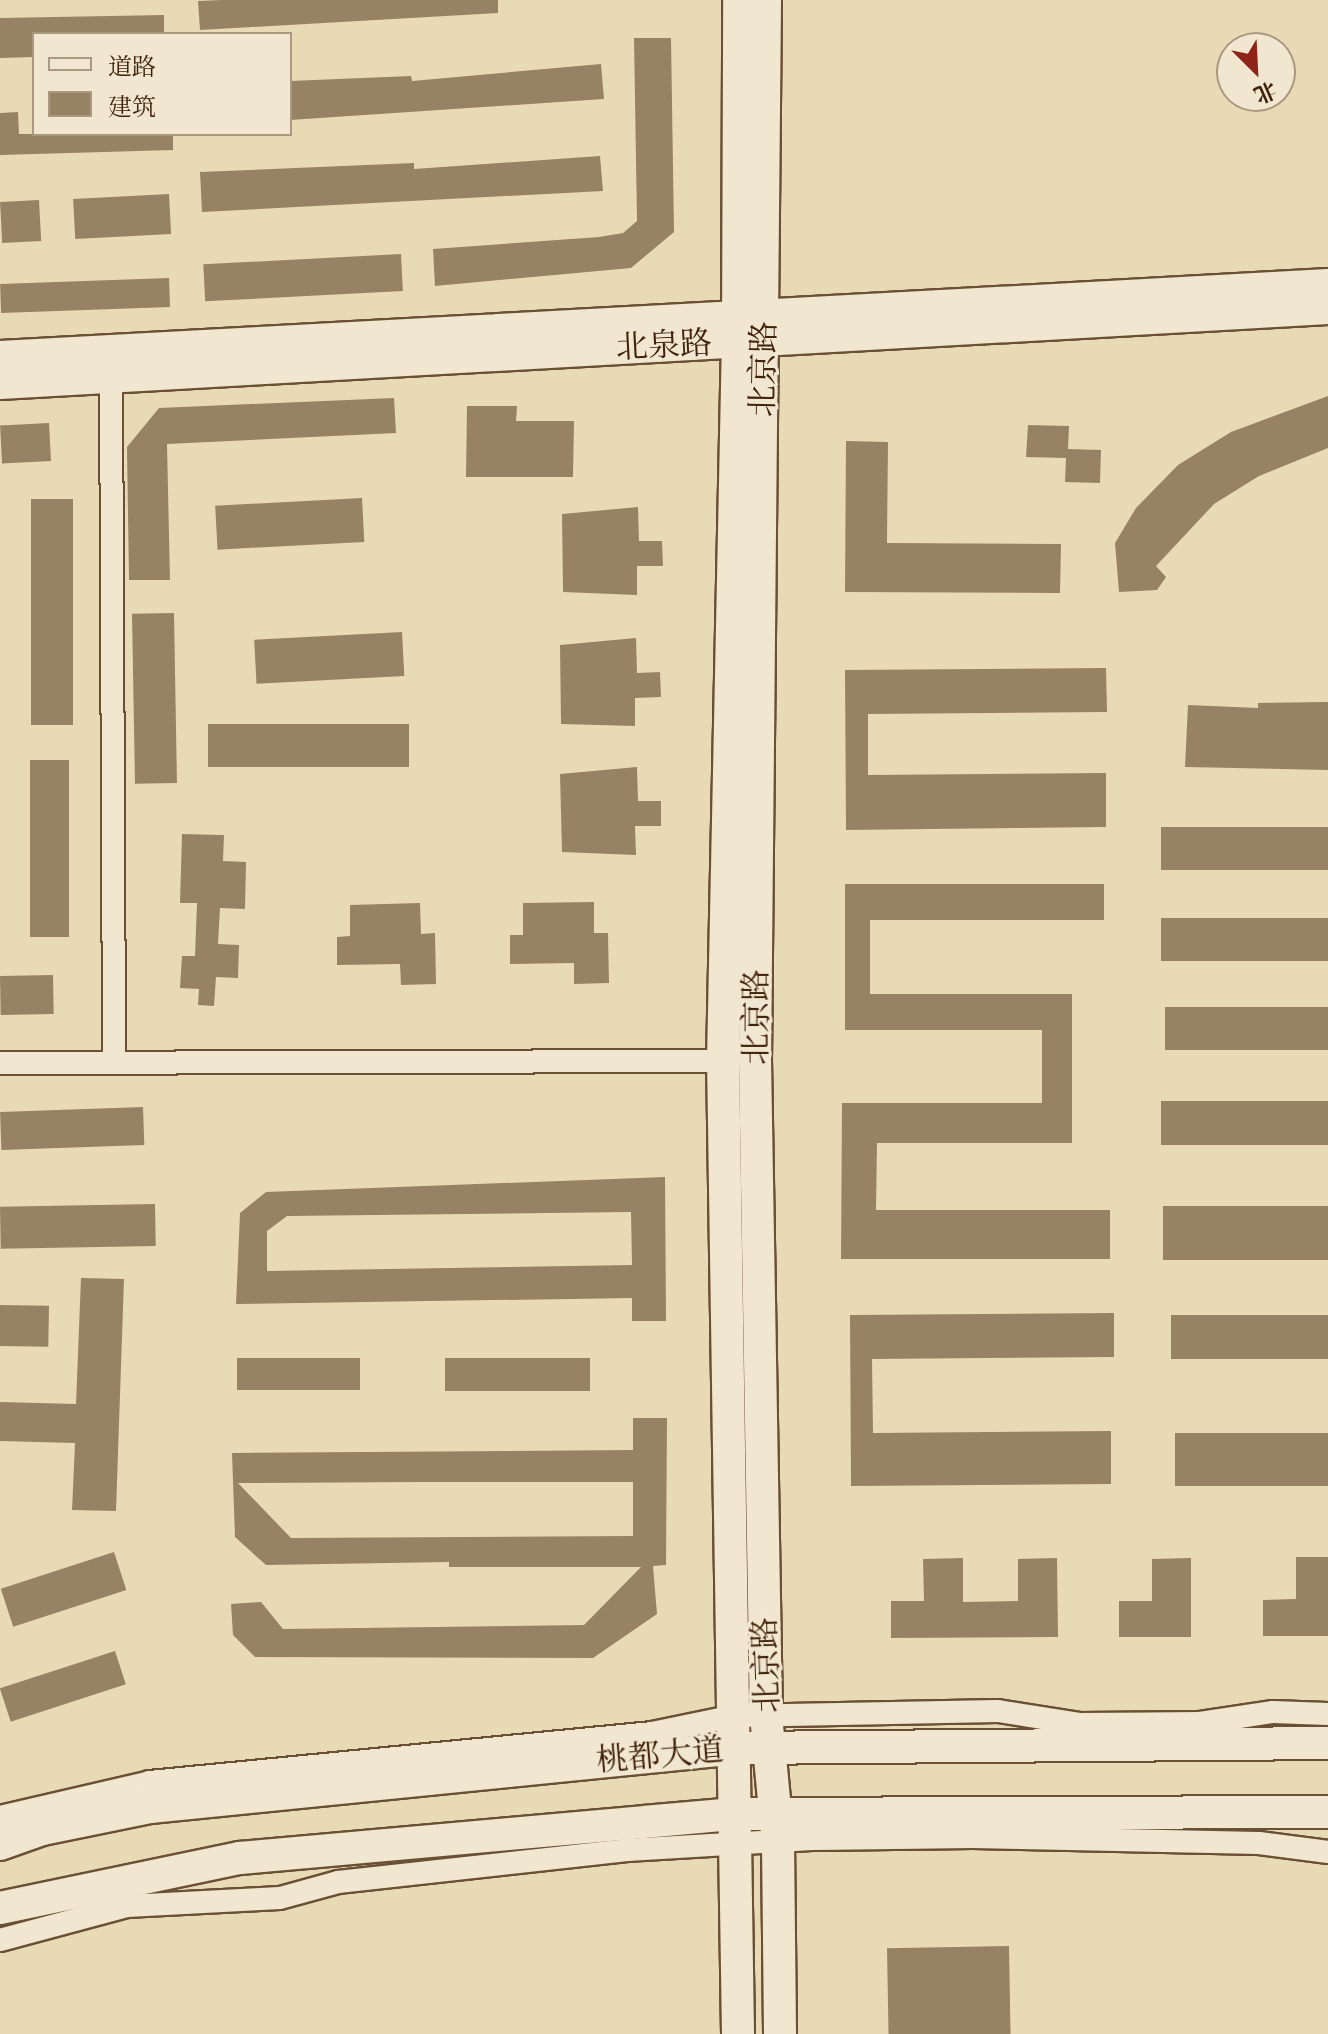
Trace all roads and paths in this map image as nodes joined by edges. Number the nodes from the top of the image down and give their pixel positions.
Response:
1 (739, 0) edge
2 (765, 0) edge
3 (1328, 285) edge
4 (1328, 308) edge
5 (751, 328) junction
6 (0, 357) edge
7 (111, 364) junction
8 (0, 383) edge
9 (723, 1061) junction
10 (0, 1063) edge
11 (114, 1063) junction
12 (1328, 1714) edge
13 (766, 1715) junction
14 (734, 1716) junction
15 (1328, 1743) edge
16 (737, 1748) junction
17 (771, 1748) junction
18 (1328, 1812) edge
19 (0, 1817) edge
20 (777, 1826) junction
21 (735, 1828) junction
22 (0, 1844) edge
23 (1328, 1852) edge
24 (0, 1908) edge
25 (0, 1940) edge
26 (738, 2034) edge
27 (780, 2034) edge

1 - 5 main road, 北京路
2 - 5 main road, 北京路
3 - 5 main road, 北泉路
4 - 5 main road, 北泉路
5 - 7 main road, 北泉路
5 - 9 main road, 北京路
5 - 13 main road, 北京路
6 - 7 main road, 北泉路
7 - 8 main road, 北泉路
7 - 11 street
9 - 11 street
9 - 14 main road, 北京路
10 - 11 street
12 - 13 street
13 - 14 street
13 - 17 main road, 北京路
14 - 16 main road, 北京路
14 - 19 street
15 - 17 main road, 桃都大道
16 - 17 main road, 桃都大道
16 - 21 main road, 北京路
16 - 22 main road, 桃都大道
17 - 20 main road, 北京路
18 - 20 main road, 桃都大道
20 - 21 main road, 桃都大道
20 - 23 street
20 - 27 main road, 北京路
21 - 24 main road, 桃都大道
21 - 25 street
21 - 26 main road, 北京路

